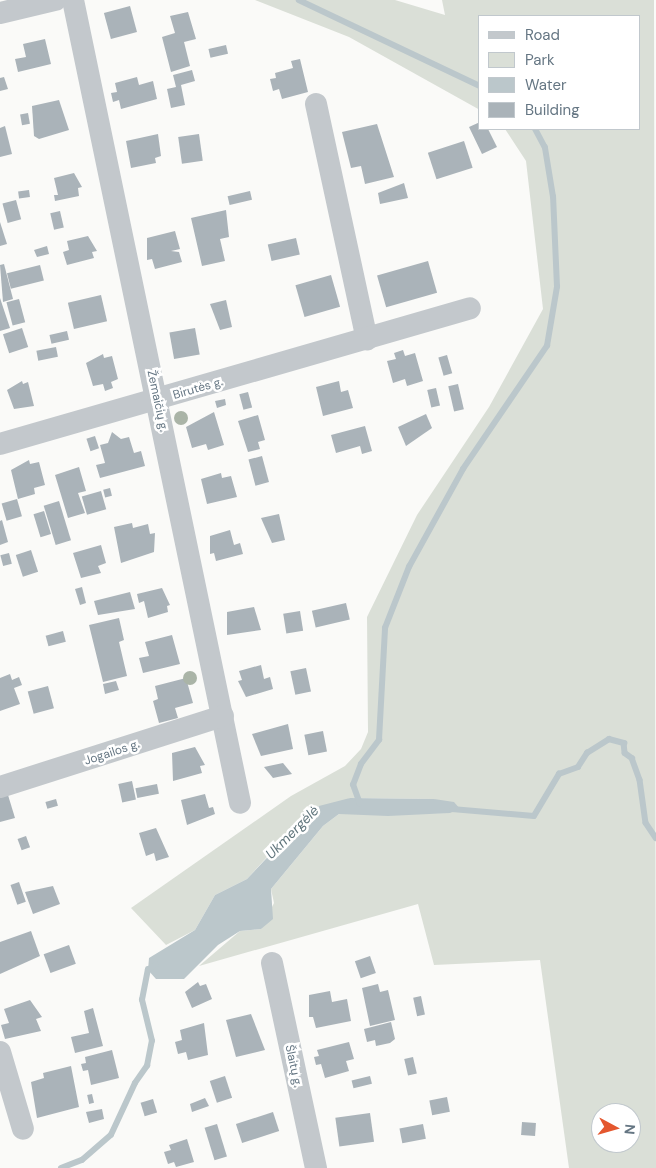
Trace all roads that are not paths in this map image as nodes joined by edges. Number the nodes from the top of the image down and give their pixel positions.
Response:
1 (55, 0) edge
2 (73, 0) edge
3 (0, 13) edge
4 (316, 104) dead end
5 (470, 308) dead end
6 (367, 340) junction
7 (157, 401) junction
8 (0, 444) edge
9 (223, 716) junction
10 (0, 787) edge
11 (240, 803) dead end
12 (272, 963) dead end
13 (0, 1052) edge
14 (23, 1129) dead end
15 (316, 1168) edge

1 - 3 street
2 - 7 street, Žemaičių g.
4 - 6 street
5 - 6 street, Birutės g.
6 - 7 street, Birutės g.
7 - 8 street, Birutės g.
7 - 9 street, Žemaičių g.
9 - 10 street, Jogailos g.
9 - 11 street, Žemaičių g.
12 - 15 street, Šlaitų g.
13 - 14 street

